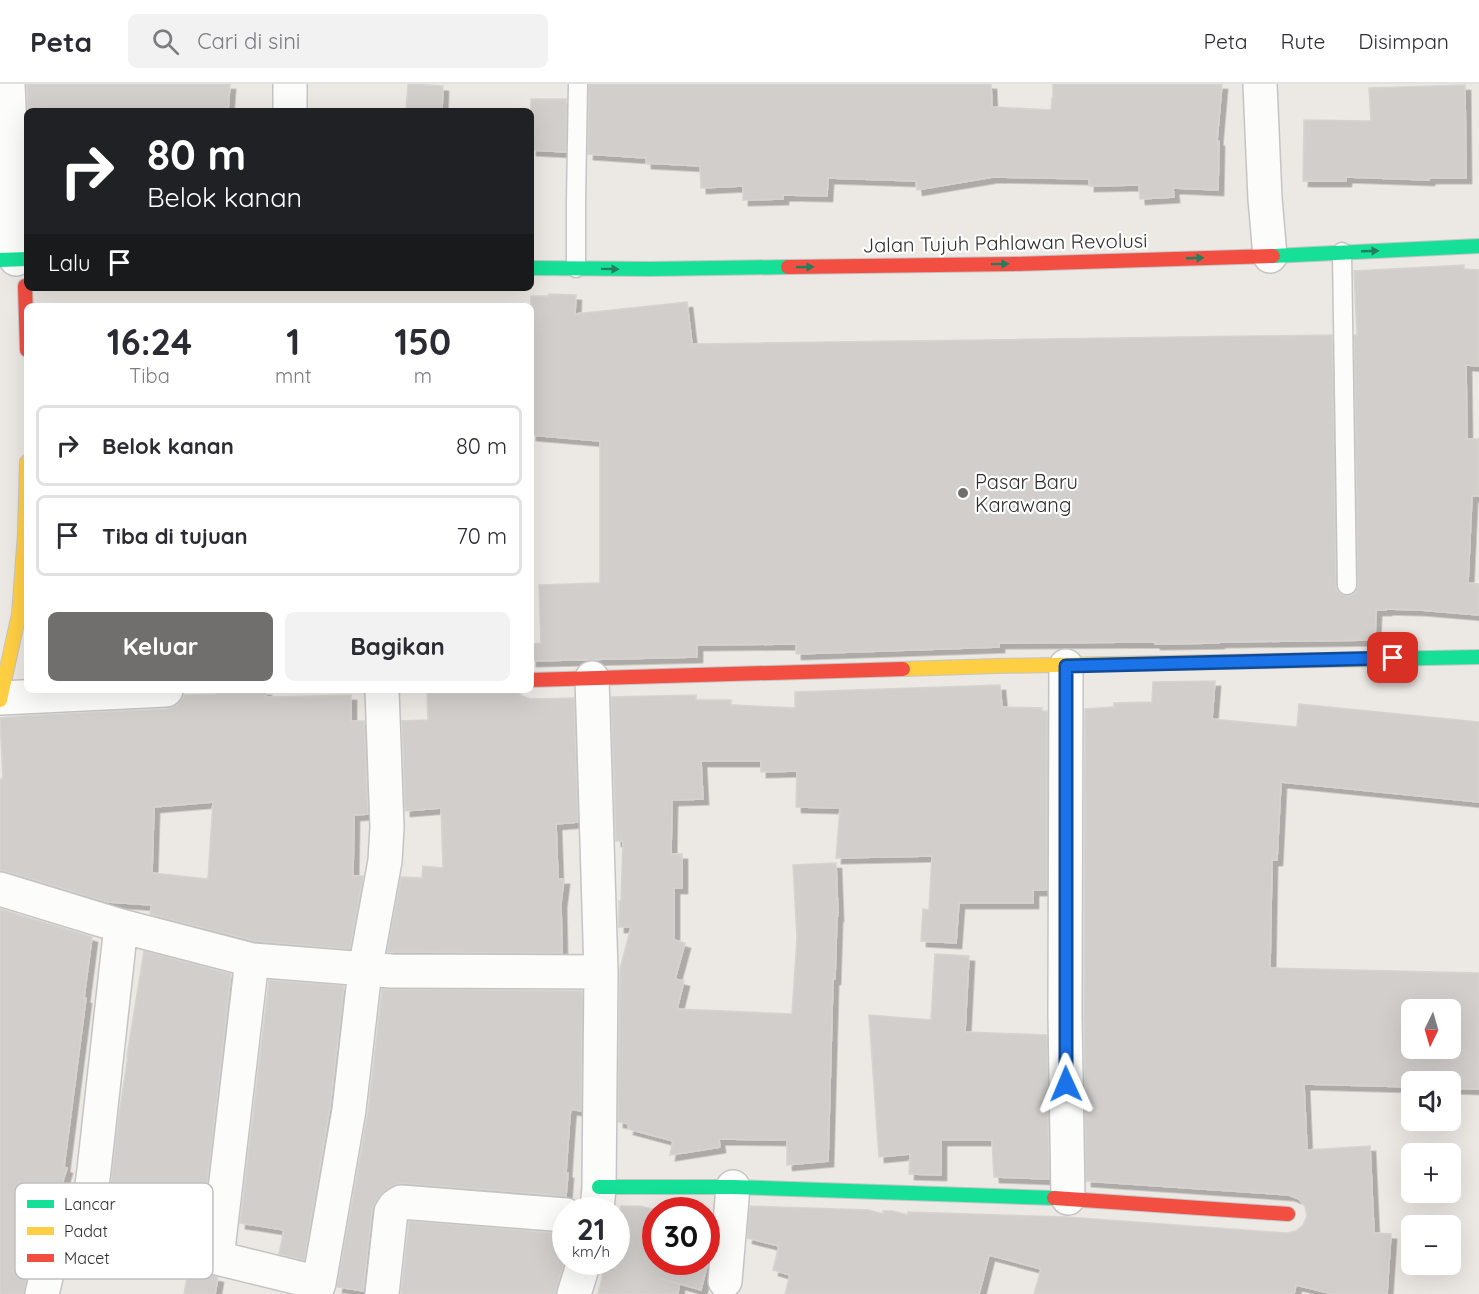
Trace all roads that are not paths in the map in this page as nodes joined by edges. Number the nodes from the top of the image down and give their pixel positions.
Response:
1 (8, 84) edge
2 (290, 84) edge
3 (578, 84) edge
4 (1260, 84) edge
5 (290, 108) edge
6 (1479, 246) edge
7 (1342, 252) junction
8 (1270, 256) junction
9 (534, 268) edge
10 (576, 268) junction
11 (17, 273) edge
12 (24, 327) edge
13 (24, 547) edge
14 (1347, 585) dead end
15 (1479, 657) edge
16 (1066, 666) junction
17 (592, 678) junction
18 (534, 680) edge
19 (111, 693) edge
20 (382, 693) edge
21 (0, 699) edge
22 (0, 889) edge
23 (121, 926) junction
24 (252, 960) junction
25 (365, 970) junction
26 (601, 972) junction
27 (93, 1183) edge
28 (733, 1187) junction
29 (598, 1197) edge
30 (620, 1197) edge
31 (1068, 1198) junction
32 (552, 1214) edge
33 (1288, 1214) dead end
34 (213, 1257) edge
35 (217, 1258) junction
36 (580, 1275) edge
37 (46, 1279) edge
38 (725, 1281) dead end
39 (317, 1288) edge
40 (42, 1294) edge
41 (382, 1294) edge
42 (574, 1294) edge

1 - 11 street
2 - 5 street
3 - 10 lane
4 - 8 street
7 -> 6 street, Jalan Tujuh Pahlawan Revolusi
7 - 8 street, Jalan Tujuh Pahlawan Revolusi
7 - 14 lane
10 -> 8 street, Jalan Tujuh Pahlawan Revolusi
9 - 10 street, Jalan Tujuh Pahlawan Revolusi
11 - 12 street
13 - 21 street
15 - 16 street
16 - 17 street
16 - 31 street
17 - 18 street
17 - 26 street
19 - 21 street
20 - 25 street
22 - 23 street
23 - 24 street
23 - 27 street
24 - 25 street
24 - 35 street
25 - 26 street
25 - 39 street
26 - 29 street
28 - 30 street
28 - 31 street
28 - 38 street
31 - 33 street
32 - 41 street
34 - 35 street
35 - 39 street
36 - 42 street
37 - 40 street

